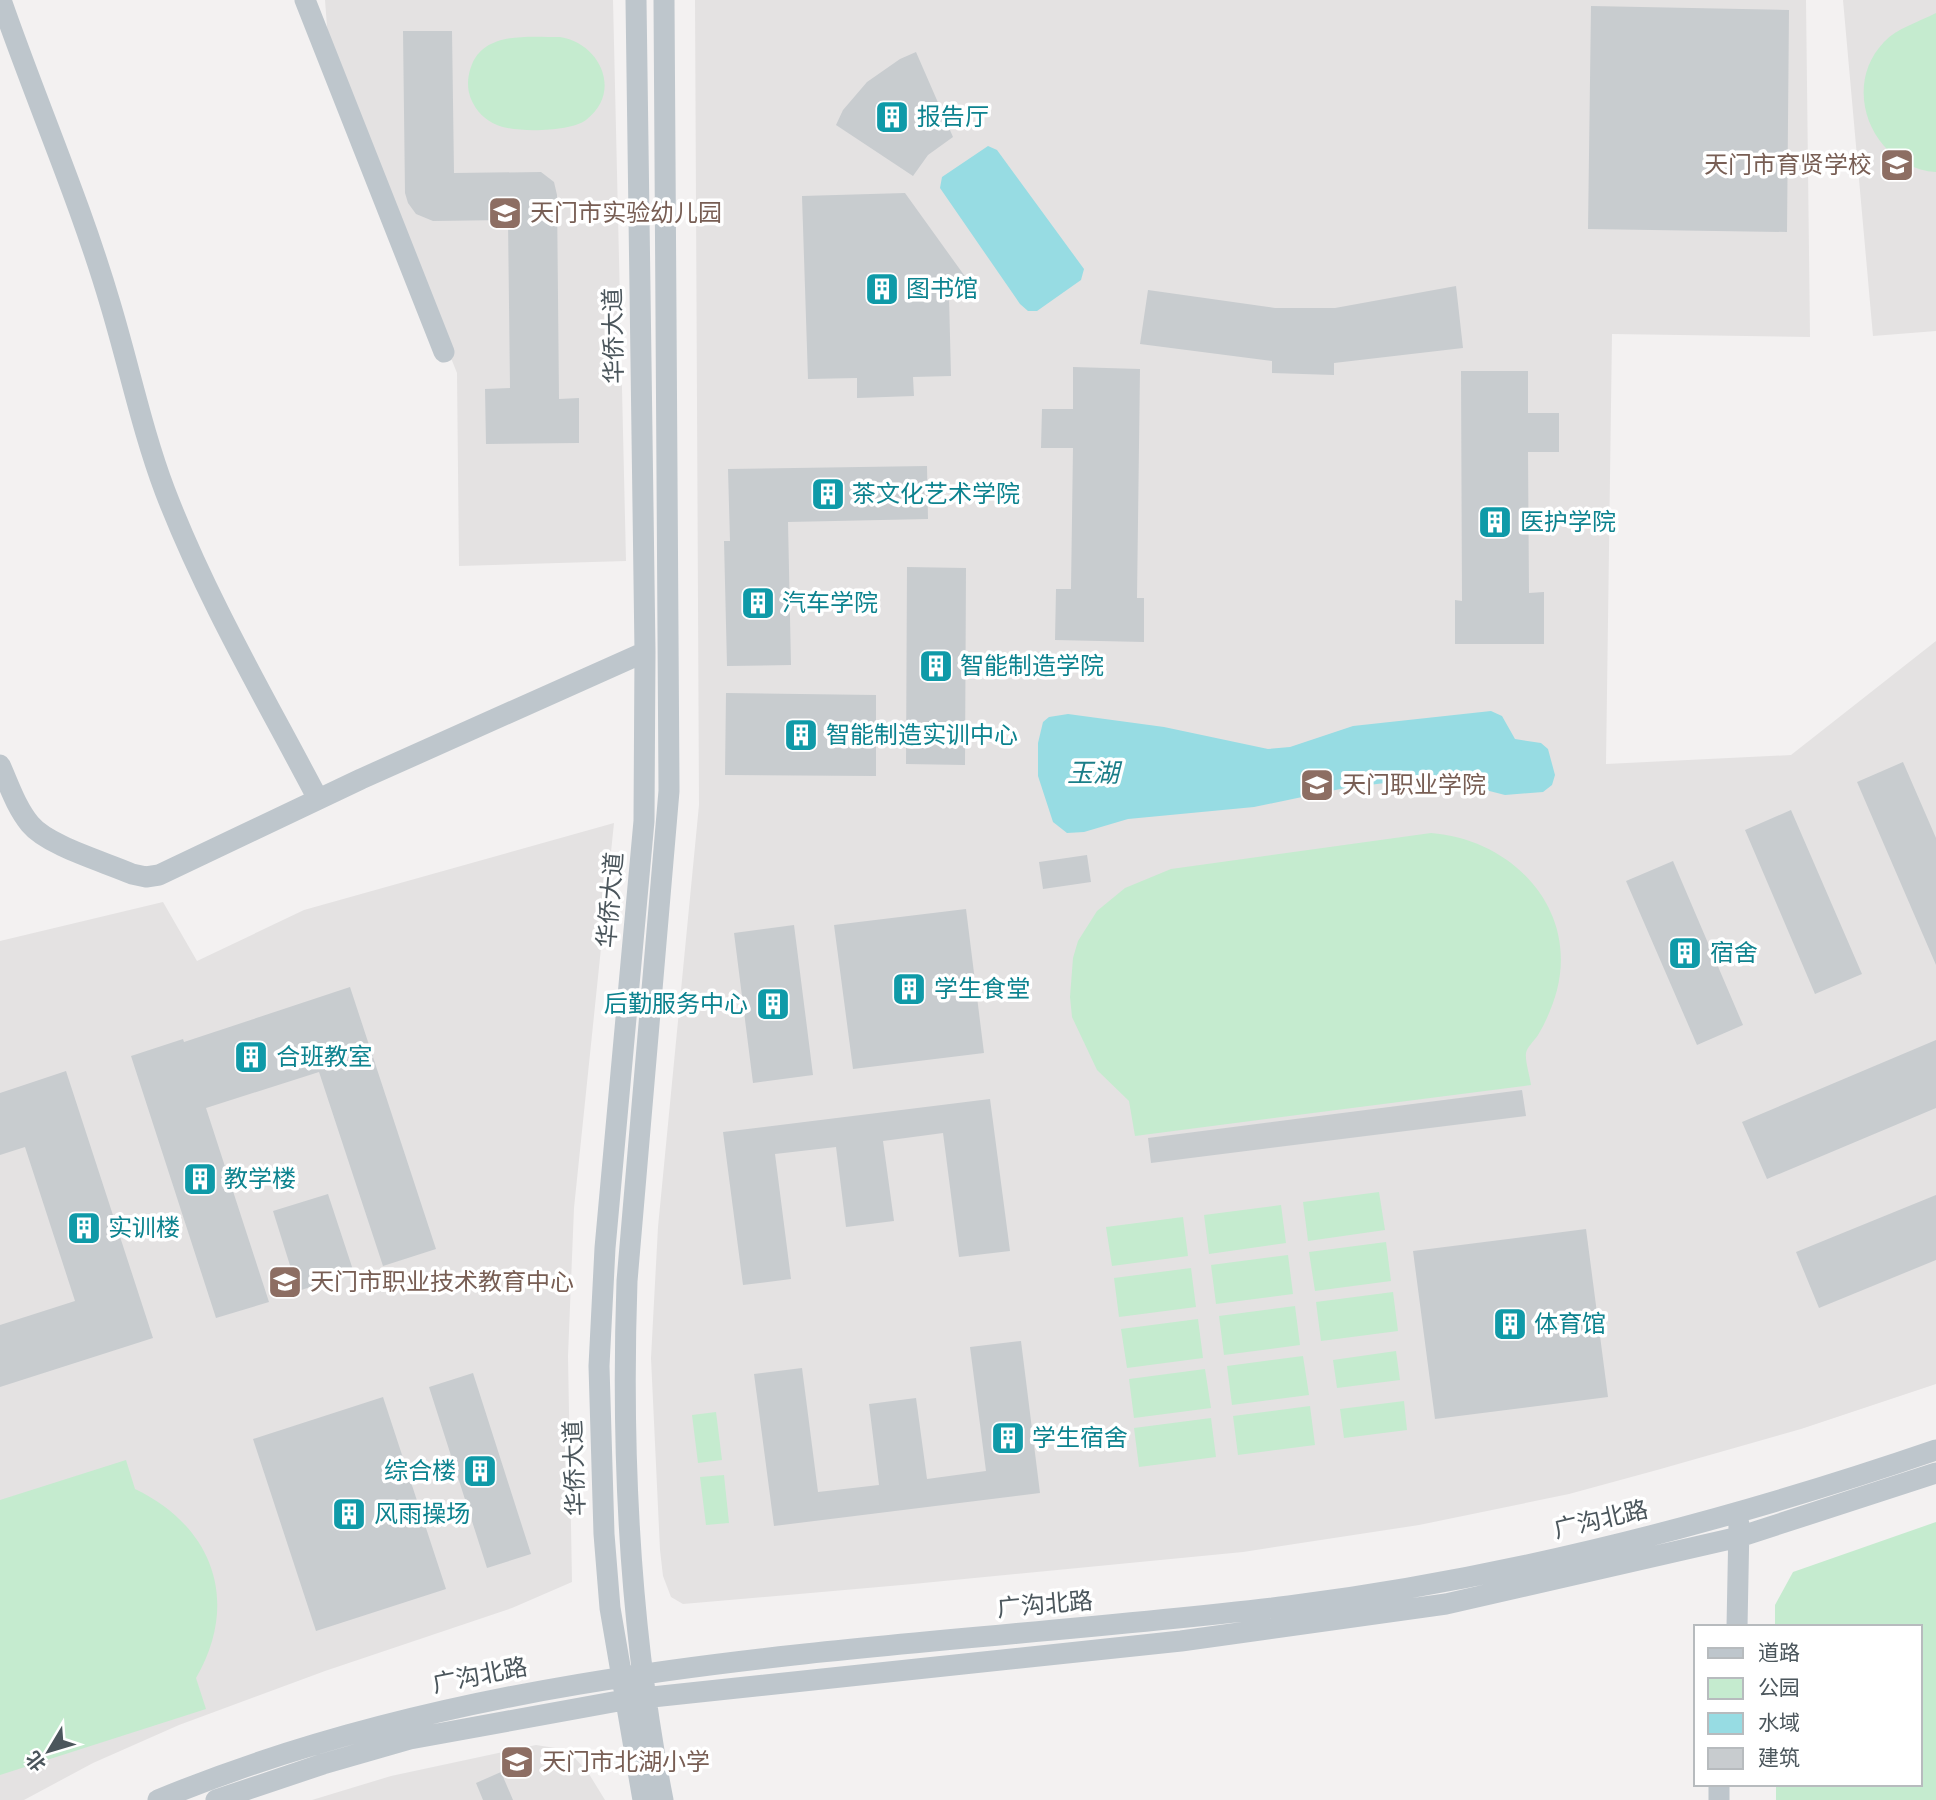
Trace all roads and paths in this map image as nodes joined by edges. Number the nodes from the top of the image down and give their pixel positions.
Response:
1 (1, 0) edge
2 (305, 0) edge
3 (636, 0) edge
4 (664, 0) edge
5 (444, 352) dead end
6 (645, 652) junction
7 (0, 765) edge
8 (318, 799) junction
9 (1936, 1450) edge
10 (1936, 1473) edge
11 (1733, 1516) junction
12 (1732, 1538) junction
13 (1723, 1625) edge
14 (1737, 1625) edge
15 (643, 1673) junction
16 (620, 1676) junction
17 (646, 1698) junction
18 (624, 1700) junction
19 (158, 1800) edge
20 (216, 1800) edge
21 (643, 1800) edge
22 (663, 1800) edge

1 - 8 street
2 - 5 street
3 - 6 street, 华侨大道
4 - 15 street, 华侨大道
6 - 8 street
6 - 16 street, 华侨大道
7 - 8 street
9 - 11 street, 广沟北路
10 - 12 street, 广沟北路
11 - 12 street
11 - 15 street, 广沟北路
12 - 13 street
12 - 14 street
12 - 17 street, 广沟北路
15 - 16 street, 广沟北路
15 - 17 street, 华侨大道
16 - 18 street, 华侨大道
16 - 19 street, 广沟北路
17 - 18 street, 广沟北路
17 - 22 street, 华侨大道
18 - 20 street, 广沟北路
18 - 21 street, 华侨大道

